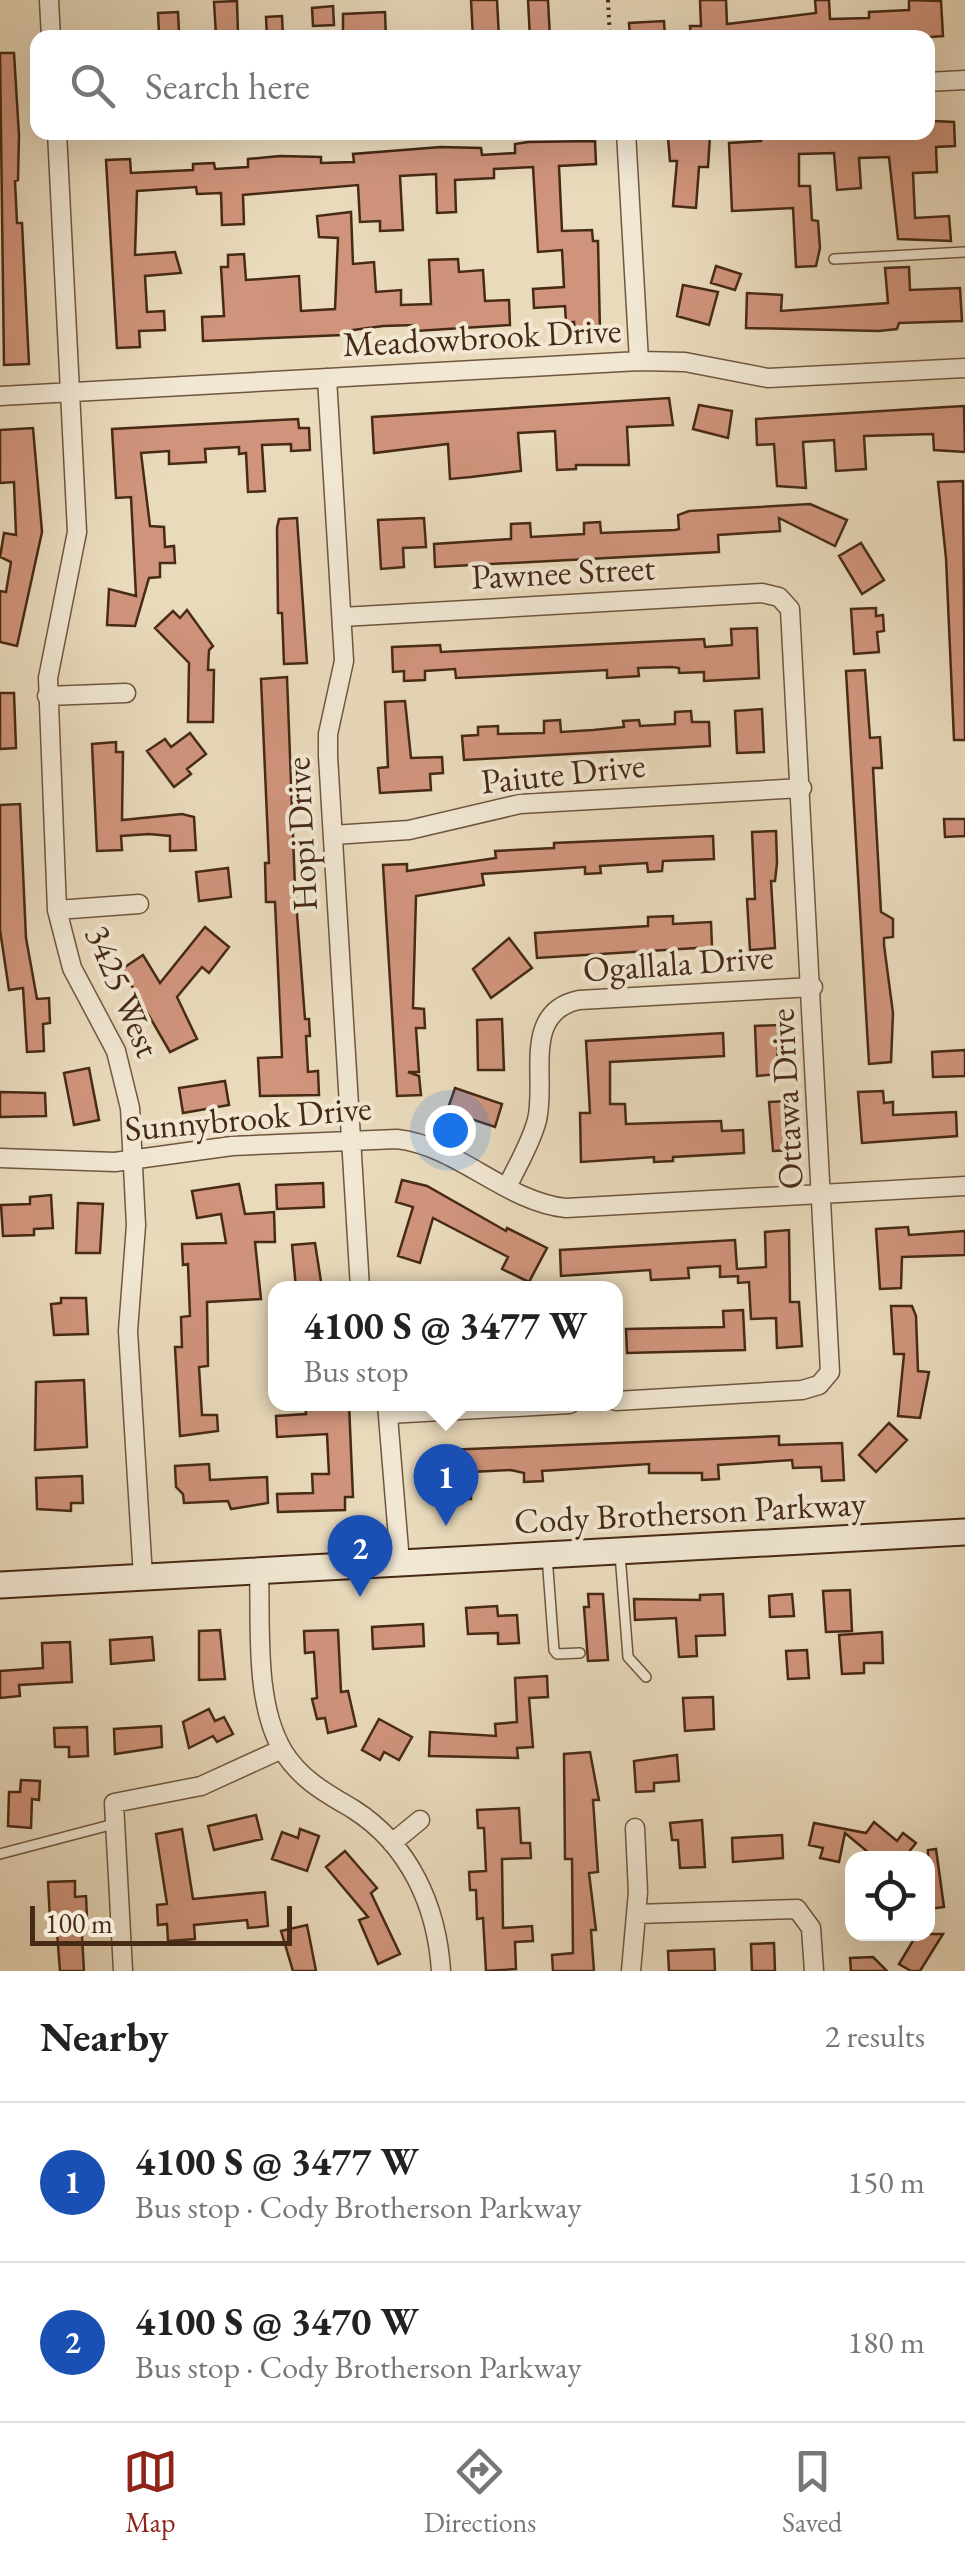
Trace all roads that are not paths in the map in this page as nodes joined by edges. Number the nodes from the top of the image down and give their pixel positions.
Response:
1 (50, 0) edge
2 (52, 30) edge
3 (965, 80) edge
4 (935, 82) edge
5 (56, 140) edge
6 (626, 140) edge
7 (965, 252) edge
8 (834, 259) dead end
9 (639, 361) junction
10 (965, 368) edge
11 (328, 378) junction
12 (70, 392) junction
13 (0, 396) edge
14 (785, 602) joint
15 (342, 617) junction
16 (126, 693) dead end
17 (47, 696) junction
18 (802, 788) junction
19 (333, 835) junction
20 (139, 904) dead end
21 (57, 910) junction
22 (813, 987) junction
23 (350, 1140) junction
24 (0, 1158) edge
25 (134, 1161) junction
26 (508, 1185) junction
27 (965, 1186) edge
28 (824, 1194) junction
29 (360, 1281) edge
30 (623, 1401) edge
31 (388, 1411) edge
32 (965, 1532) edge
33 (620, 1551) junction
34 (547, 1555) junction
35 (400, 1562) junction
36 (258, 1571) junction
37 (142, 1577) junction
38 (0, 1585) edge
39 (580, 1653) dead end
40 (646, 1678) dead end
41 (282, 1749) junction
42 (420, 1820) dead end
43 (114, 1824) junction
44 (634, 1828) dead end
45 (392, 1843) junction
46 (0, 1854) edge
47 (636, 1914) junction
48 (124, 1971) edge
49 (441, 1971) edge
50 (630, 1971) edge
51 (814, 1971) edge

1 - 2 street
3 - 4 street
5 - 12 street, 3425 West
6 - 9 street
7 - 8 lane
9 - 10 street, Meadowbrook Drive
9 - 11 street, Meadowbrook Drive
11 - 12 street, Meadowbrook Drive
11 - 15 street, Hopi Drive
12 - 13 street, Meadowbrook Drive
12 - 17 street, 3425 West
14 - 15 street, Pawnee Street
14 - 18 street, Ottawa Drive
15 - 19 street, Hopi Drive
16 - 17 street
17 - 21 street, 3425 West
18 - 19 street, Paiute Drive
18 - 22 street, Ottawa Drive
19 - 23 street, Hopi Drive
20 - 21 street
21 - 25 street, 3425 West
22 - 26 street, Ogallala Drive
22 - 28 street, Ottawa Drive
23 - 25 street, Sunnybrook Drive
23 - 26 street, Sunnybrook Drive
23 - 29 street, Hopi Drive
24 - 25 street, Sunnybrook Drive
25 - 37 street, 3425 West
26 - 28 street, Sunnybrook Drive
27 - 28 street, Sunnybrook Drive
28 - 30 street, Ottawa Drive
31 - 35 street
32 - 33 main road, Cody Brotherson Parkway
33 - 34 main road, Cody Brotherson Parkway
33 - 40 lane
34 - 35 main road, Cody Brotherson Parkway
34 - 39 lane
35 - 36 main road, Cody Brotherson Parkway
36 - 37 main road, Cody Brotherson Parkway
36 - 41 street
37 - 38 main road, Cody Brotherson Parkway
41 - 43 street
41 - 45 street
42 - 45 street
43 - 46 lane
43 - 48 street
44 - 47 street
45 - 49 street
47 - 50 street
47 - 51 street

